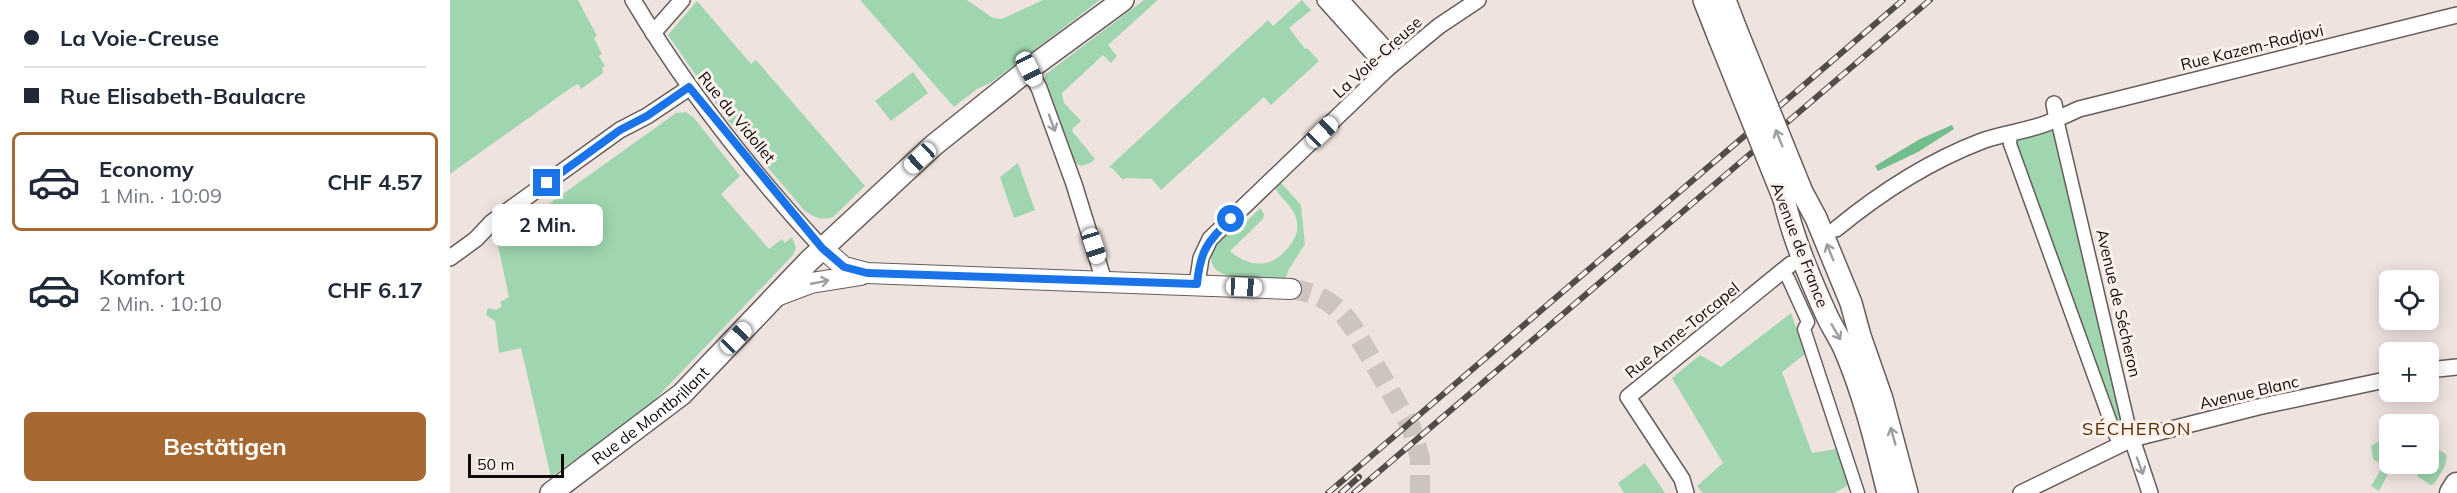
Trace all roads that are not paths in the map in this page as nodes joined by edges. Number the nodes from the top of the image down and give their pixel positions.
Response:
1 (633, 0) edge
2 (682, 0) edge
3 (1123, 0) edge
4 (1325, 0) edge
5 (1341, 0) edge
6 (1478, 0) edge
7 (1704, 0) edge
8 (1725, 0) edge
9 (2457, 15) edge
10 (652, 33) junction
11 (1728, 34) junction
12 (1392, 64) junction
13 (1029, 69) junction
14 (689, 87) junction
15 (2056, 112) junction
16 (2011, 134) junction
17 (1793, 195) junction
18 (1836, 229) dead end
19 (822, 248) junction
20 (450, 258) edge
21 (1789, 271) joint
22 (867, 273) junction
23 (1104, 281) junction
24 (1197, 284) junction
25 (1291, 289) tunnel mouth
26 (774, 297) junction
27 (2457, 367) edge
28 (2439, 369) edge
29 (2379, 381) edge
30 (2116, 437) dead end
31 (2132, 439) junction
32 (2457, 485) edge
33 (551, 493) edge
34 (1686, 493) edge
35 (1858, 493) edge
36 (1888, 493) edge
37 (1907, 493) edge
38 (2023, 493) edge
39 (2150, 493) edge
40 (2452, 493) edge

1 - 10 street, Rue du Vidollet
2 - 10 street
3 - 13 main road, Rue de Montbrillant
4 - 12 street
5 - 12 street
6 - 12 street, La Voie-Creuse
7 - 11 main road, Avenue de France
8 - 11 main road, Avenue de France
9 - 15 street, Rue Kazem-Radjavi
10 - 14 street, Rue du Vidollet
11 - 17 main road, Avenue de France, bridge
12 - 24 street, La Voie-Creuse
13 - 19 main road, Rue de Montbrillant
13 -> 23 street
14 - 19 street, Rue du Vidollet
14 - 20 street
15 - 16 street, Rue Kazem-Radjavi
15 - 31 street, Avenue de Sécheron
16 - 18 street, Rue Kazem-Radjavi
16 - 30 street
17 -> 36 main road, Avenue de France
37 -> 17 main road, Avenue de France
19 - 22 street
19 - 26 main road, Rue de Montbrillant
21 - 34 street, Rue Anne-Torcapel
21 - 35 street, Avenue de France
22 - 23 street
26 -> 22 street
23 - 24 street
24 - 25 street
26 - 33 main road, Rue de Montbrillant
27 - 28 street
29 - 31 street, Avenue Blanc
31 - 38 street, Avenue Blanc
31 -> 39 street, Avenue de Sécheron
32 - 40 main road

